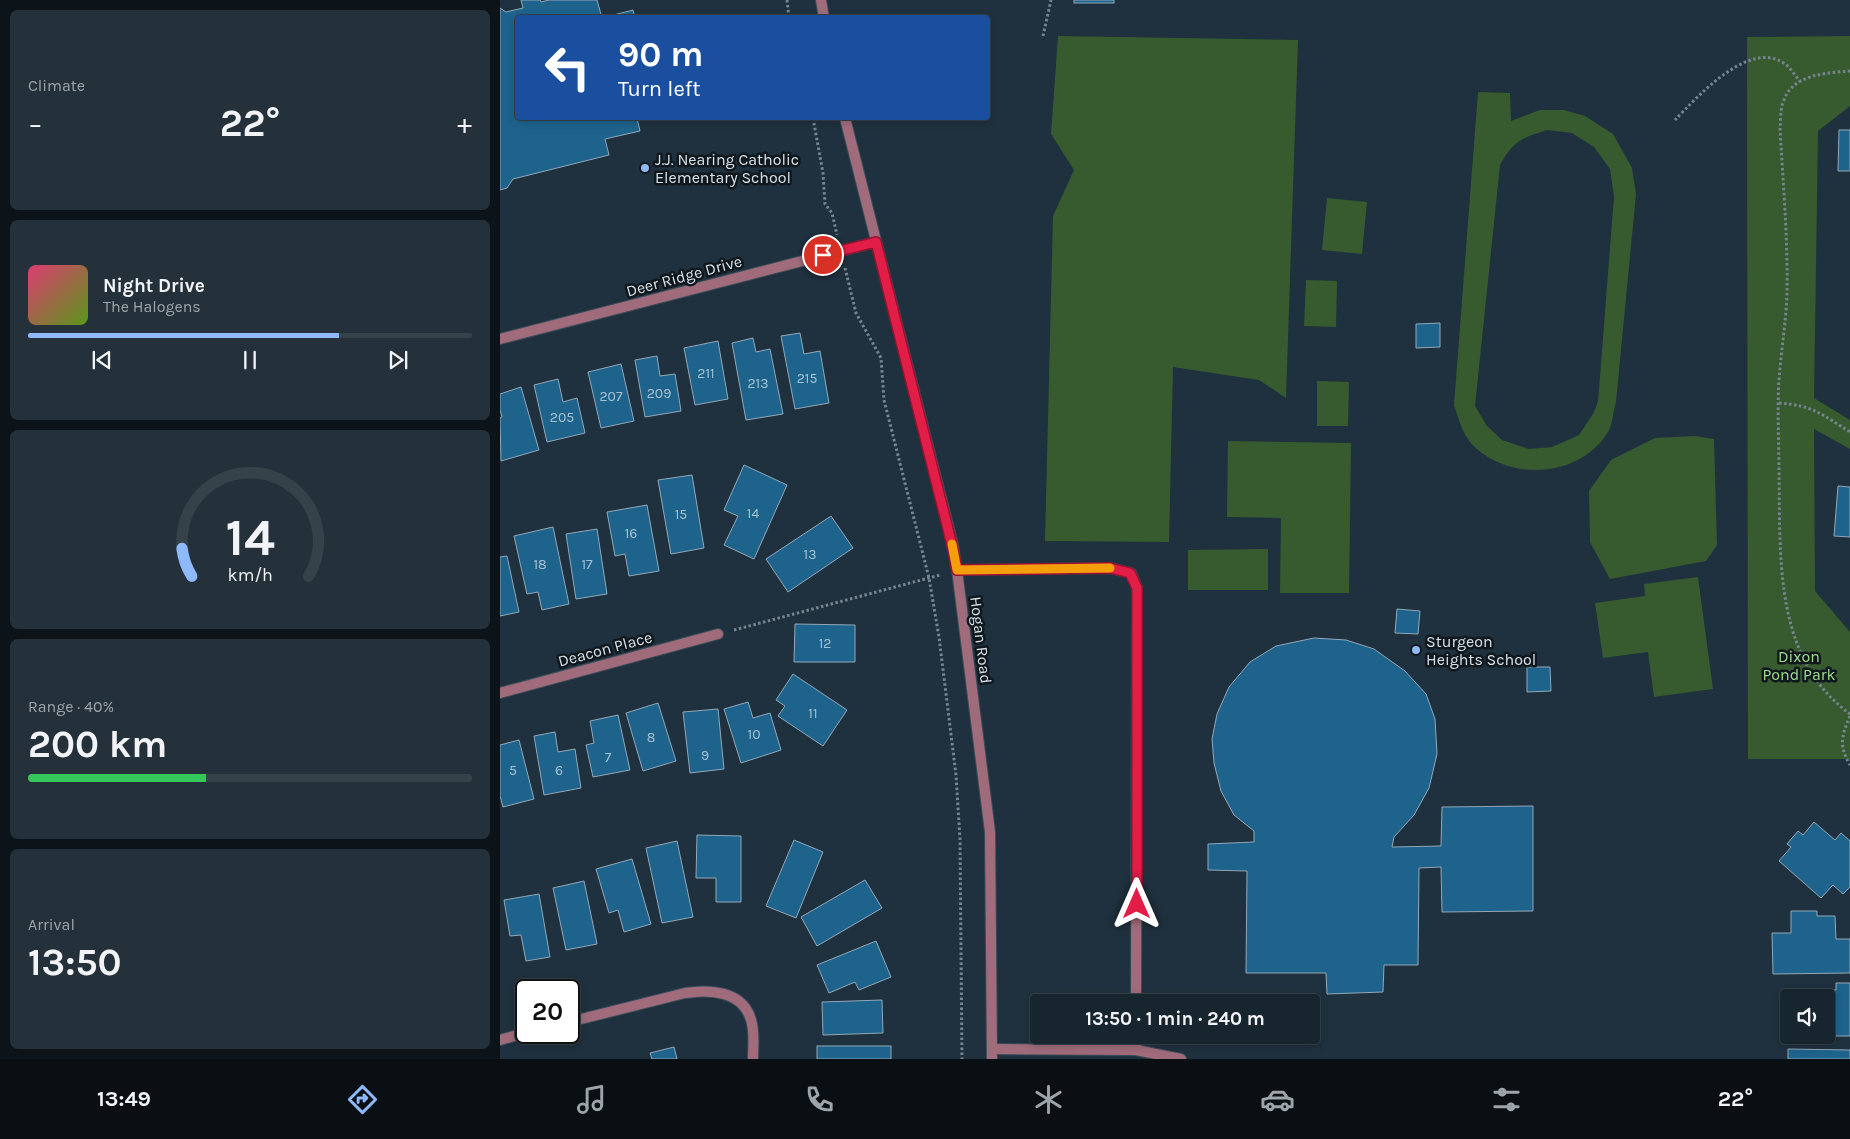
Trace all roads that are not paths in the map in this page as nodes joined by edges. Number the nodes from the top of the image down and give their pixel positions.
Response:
1 (821, 0) edge
2 (824, 15) edge
3 (846, 120) edge
4 (876, 242) junction
5 (500, 339) edge
6 (957, 570) junction
7 (718, 634) road end
8 (500, 693) edge
9 (1136, 994) edge
10 (580, 1019) edge
11 (515, 1036) edge
12 (500, 1040) edge
13 (1136, 1044) edge
14 (1136, 1050) junction
15 (992, 1054) edge
16 (753, 1059) edge
17 (1181, 1059) edge

1 - 2 street
3 - 4 street, Hogan Road
4 - 5 street, Deer Ridge Drive
4 - 6 street, Hogan Road
6 - 9 street
6 - 15 street, Hogan Road
7 - 8 street, Deacon Place
10 - 16 street
11 - 12 street
13 - 14 street
14 - 15 street
14 - 17 street

